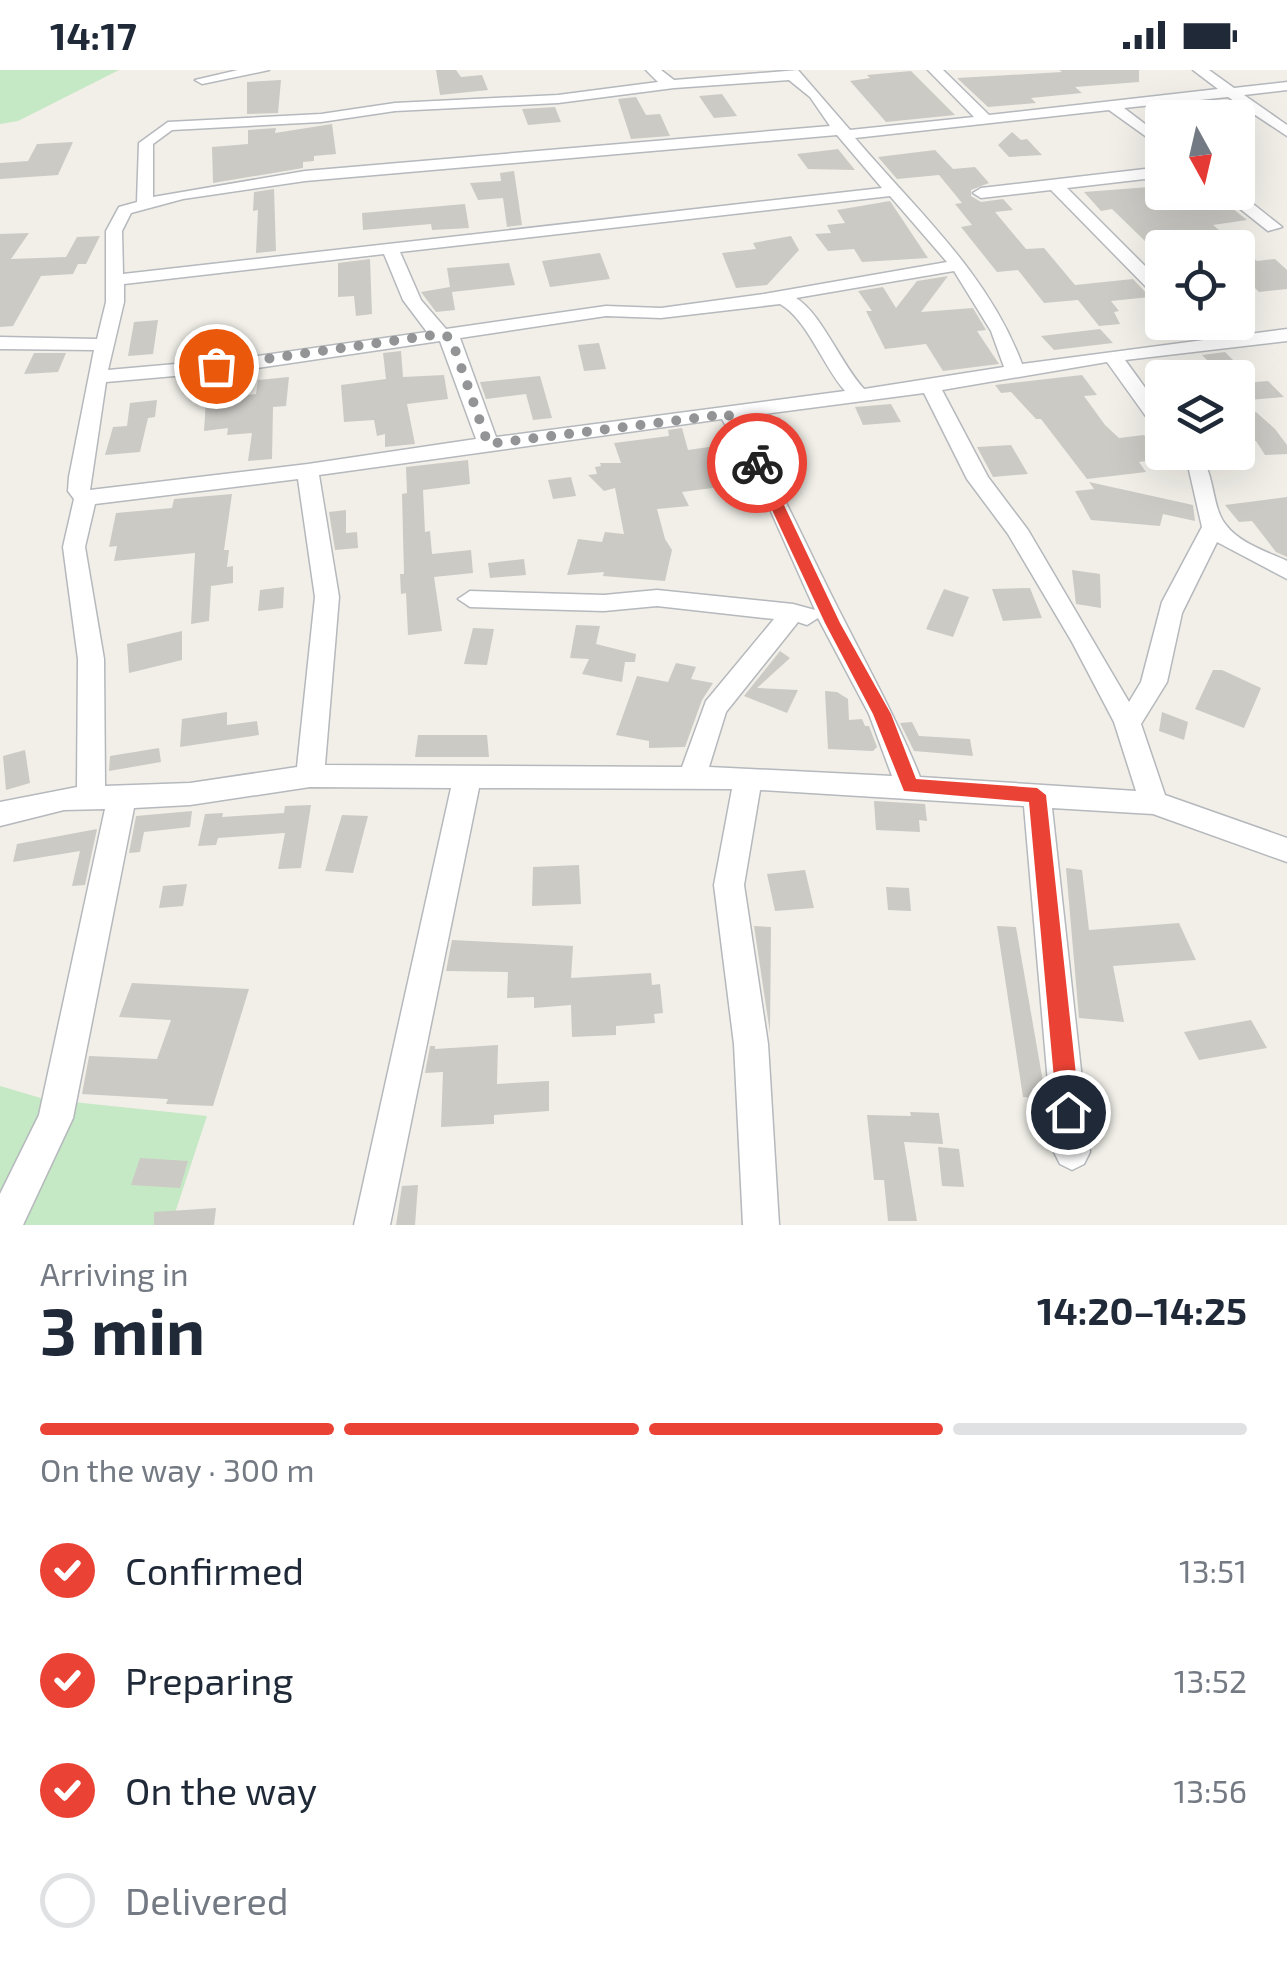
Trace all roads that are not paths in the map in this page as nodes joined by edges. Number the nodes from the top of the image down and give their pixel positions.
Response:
1 (262, 70) edge
2 (653, 70) edge
3 (935, 70) edge
4 (1200, 70) edge
5 (792, 73) edge
6 (202, 80) dead end
7 (674, 84) junction
8 (1287, 86) edge
9 (1231, 91) junction
10 (1111, 105) junction
11 (985, 120) junction
12 (1145, 131) edge
13 (845, 132) junction
14 (1287, 132) edge
15 (1145, 174) edge
16 (1055, 185) junction
17 (894, 191) junction
18 (981, 194) dead end
19 (145, 202) junction
20 (1252, 210) edge
21 (1282, 231) edge
22 (390, 248) junction
23 (958, 266) junction
24 (1145, 276) edge
25 (115, 280) junction
26 (766, 298) junction
27 (441, 334) junction
28 (1287, 335) edge
29 (1209, 340) edge
30 (0, 344) edge
31 (1213, 344) junction
32 (106, 345) junction
33 (1113, 356) junction
34 (1016, 372) junction
35 (97, 378) junction
36 (930, 386) junction
37 (857, 393) junction
38 (1145, 401) edge
39 (728, 414) junction
40 (488, 444) junction
41 (1200, 470) edge
42 (308, 471) junction
43 (86, 498) junction
44 (1213, 527) junction
45 (1287, 571) edge
46 (470, 599) dead end
47 (793, 612) junction
48 (832, 623) junction
49 (1127, 722) junction
50 (310, 776) junction
51 (467, 778) junction
52 (748, 778) junction
53 (692, 780) junction
54 (910, 786) junction
55 (1037, 795) junction
56 (106, 797) junction
57 (1154, 804) junction
58 (0, 814) edge
59 (1287, 850) edge
60 (1072, 1152) dead end
61 (4, 1225) edge
62 (372, 1225) edge
63 (761, 1225) edge

1 - 6 street
2 - 7 street
3 - 11 street
4 - 9 street
5 - 7 street
5 - 13 street
7 - 19 street
8 - 9 street
9 - 10 street
9 - 14 street
10 - 11 street
10 - 12 street
11 - 13 street
13 - 17 street
13 - 19 street
15 - 16 street
16 - 18 street
16 - 24 street
17 - 22 street
17 - 23 street
19 - 25 street
20 - 21 street
22 - 25 street
22 - 27 street
23 - 26 street
23 - 34 street
25 - 32 street
26 - 27 street
26 - 37 street
27 - 35 street
27 - 40 street
28 - 31 street
29 - 31 street
30 - 32 street
31 - 33 street
32 - 35 street
33 - 34 street
33 - 38 street
34 - 36 street
35 - 43 street
36 - 37 street
36 - 49 street
37 - 39 street
39 - 40 street
39 - 48 street
40 - 42 street
41 - 44 street
42 - 43 street
42 - 50 street
43 - 56 street
44 - 45 street
44 - 49 street
46 - 47 street
47 - 48 street
47 - 53 street
48 - 54 street
49 - 57 street
50 - 51 street
50 - 56 street
51 - 53 street
51 - 62 street
52 - 53 street
52 - 54 street
52 - 63 street
54 - 55 street
55 - 57 street
55 - 60 street
56 - 58 street
56 - 61 street
57 - 59 street

